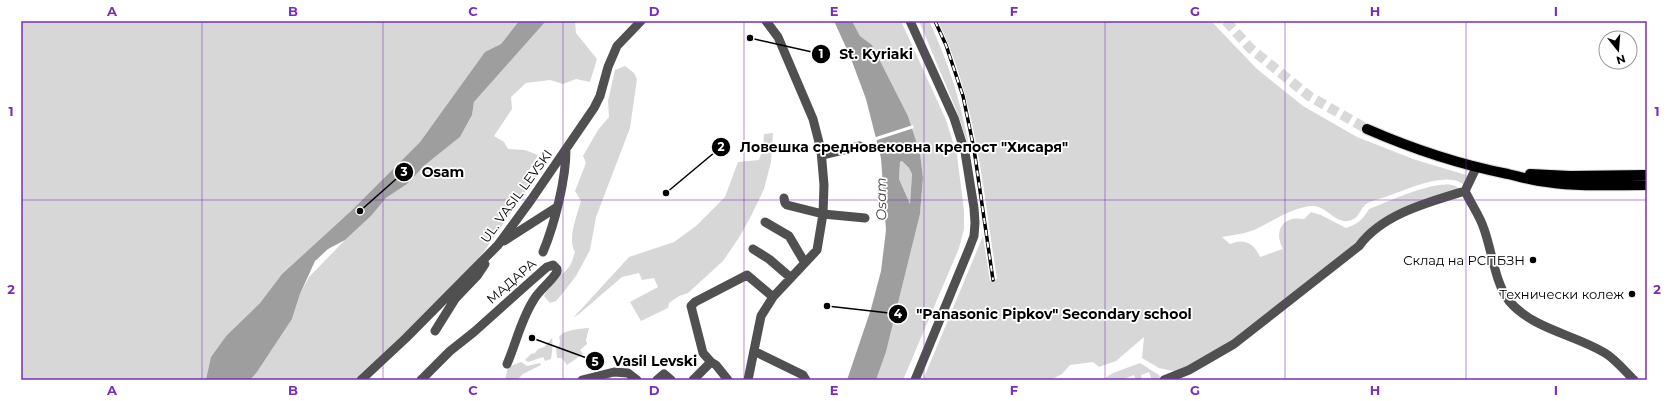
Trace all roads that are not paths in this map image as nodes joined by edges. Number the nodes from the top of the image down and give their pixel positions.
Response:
1 (641, 21) edge
2 (766, 21) edge
3 (910, 21) edge
4 (1367, 129) tunnel mouth
5 (860, 146) dead end
6 (566, 149) junction
7 (822, 155) junction
8 (1476, 168) junction
9 (1496, 172) junction
10 (1647, 174) edge
11 (1647, 185) edge
12 (1465, 191) junction
13 (784, 198) dead end
14 (557, 207) junction
15 (823, 214) junction
16 (864, 218) dead end
17 (765, 222) dead end
18 (498, 245) junction
19 (754, 249) dead end
20 (543, 252) dead end
21 (805, 263) junction
22 (791, 278) junction
23 (773, 297) junction
24 (435, 331) dead end
25 (754, 351) junction
26 (711, 362) junction
27 (507, 364) dead end
28 (667, 377) edge
29 (361, 380) edge
30 (421, 380) edge
31 (582, 380) edge
32 (637, 380) edge
33 (657, 380) edge
34 (693, 380) edge
35 (728, 380) edge
36 (748, 380) edge
37 (806, 380) edge
38 (915, 380) edge
39 (1164, 380) edge
40 (1634, 380) edge

1 - 6 street, UL. VASIL LEVSKI
2 - 7 street
3 - 38 street
4 - 8 main road
5 - 7 street
6 - 14 street
6 - 18 street, UL. VASIL LEVSKI
7 - 15 street
8 - 9 main road
8 - 12 street
9 - 10 main road
9 - 11 main road
12 - 39 street
12 - 40 street
13 - 15 street
14 - 18 street
14 - 20 street
15 - 16 street
15 - 21 street
17 - 21 street
18 - 24 street
18 - 29 street, UL. VASIL LEVSKI
19 - 22 street
21 - 22 street
22 - 23 street
23 - 25 street
23 - 26 street
25 - 36 street
25 - 37 street
26 - 34 street
26 - 35 street
27 - 30 street, МАДАРА
28 - 33 street
31 - 32 street

